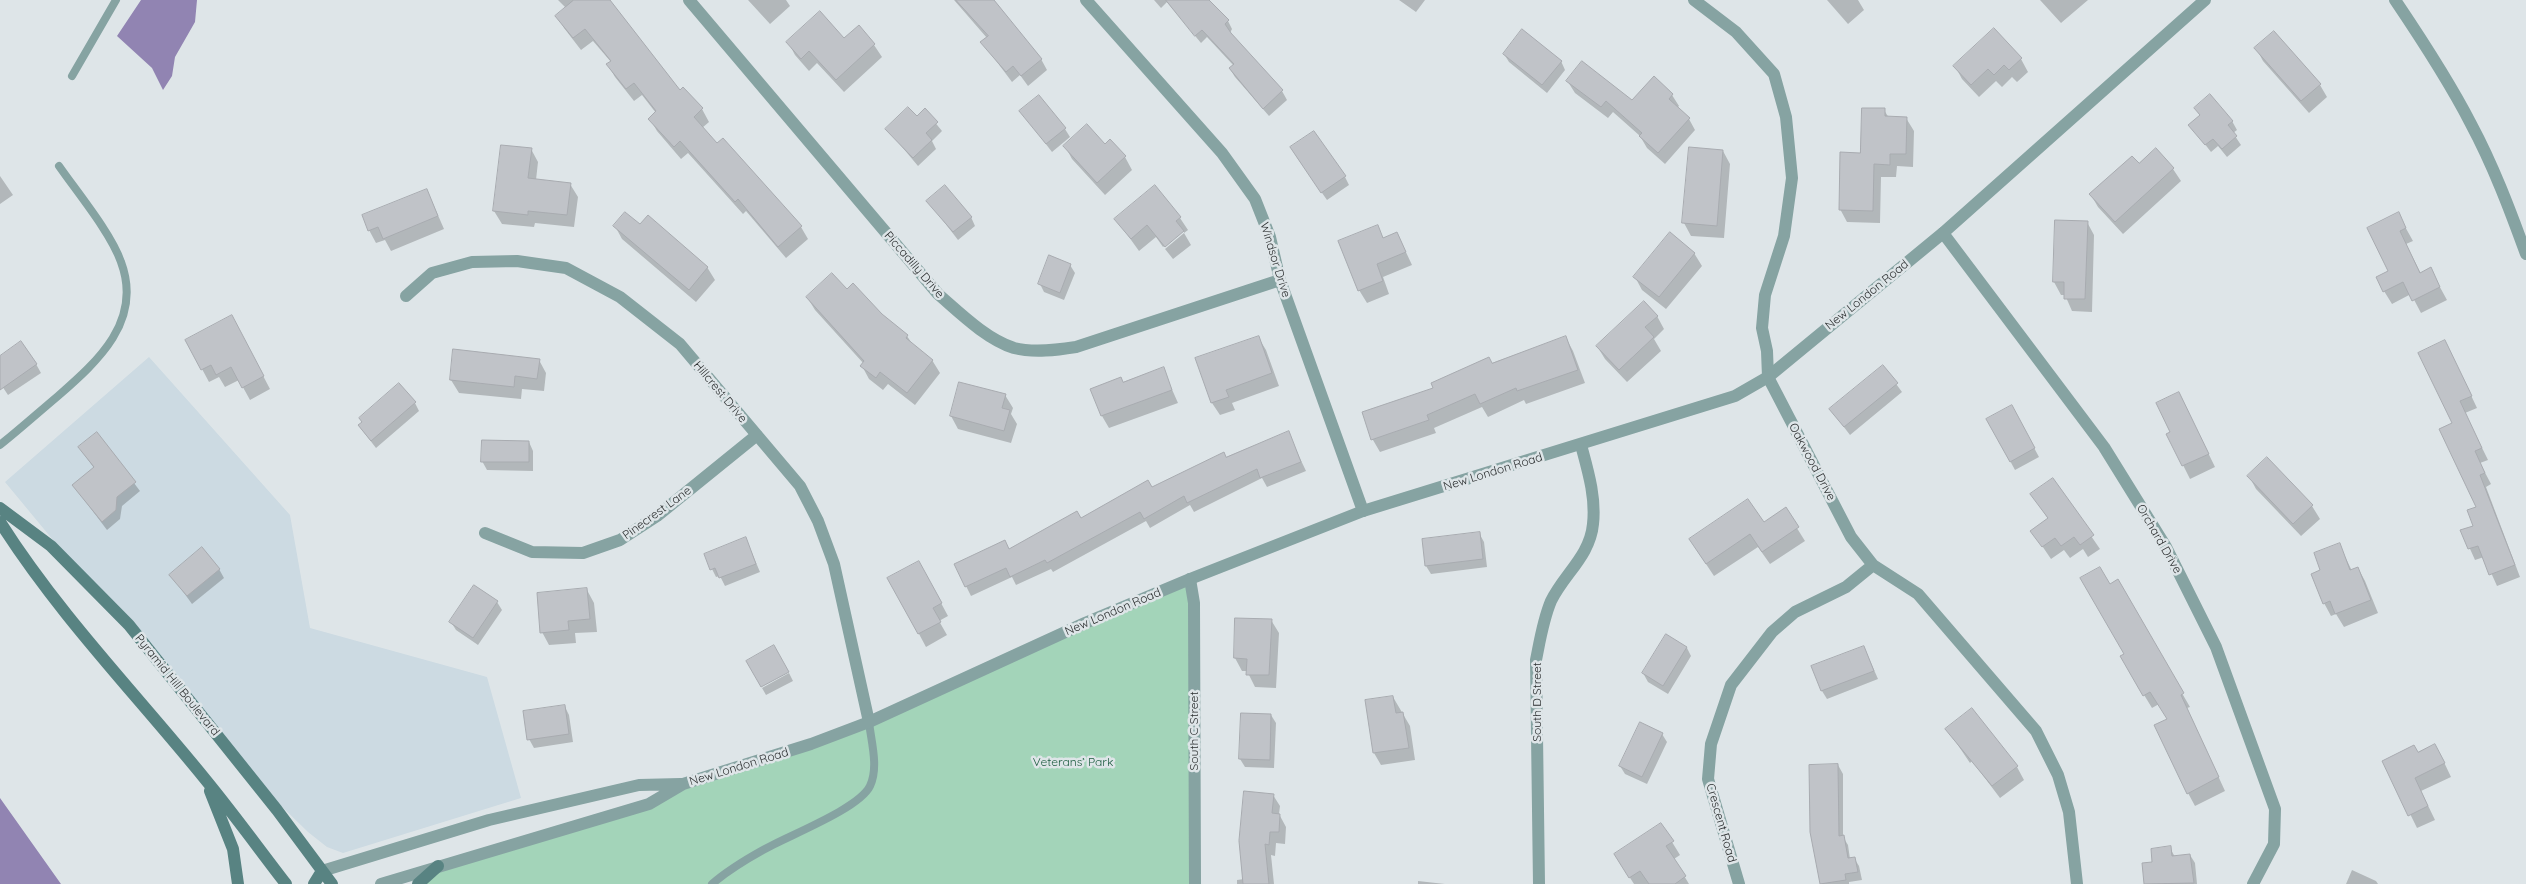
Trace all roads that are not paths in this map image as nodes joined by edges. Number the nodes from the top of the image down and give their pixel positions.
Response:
1 (116, 0) edge
2 (689, 0) edge
3 (1086, 0) edge
4 (1694, 0) edge
5 (2205, 0) edge
6 (2394, 0) edge
7 (72, 76) dead end
8 (59, 166) dead end
9 (1943, 233) junction
10 (2526, 254) edge
11 (1280, 280) junction
12 (406, 296) dead end
13 (1768, 377) junction
14 (757, 436) junction
15 (0, 445) edge
16 (1581, 445) junction
17 (0, 508) edge
18 (1363, 511) junction
19 (0, 522) edge
20 (485, 533) dead end
21 (1873, 564) junction
22 (1190, 579) junction
23 (869, 722) junction
24 (206, 780) junction
25 (683, 784) junction
26 (438, 866) junction
27 (322, 870) junction
28 (238, 884) edge
29 (286, 884) edge
30 (314, 884) edge
31 (332, 884) edge
32 (381, 884) edge
33 (418, 884) edge
34 (712, 884) edge
35 (1195, 884) edge
36 (1539, 884) edge
37 (1739, 884) edge
38 (2077, 884) edge
39 (2254, 884) edge

1 - 7 lane
2 - 11 street, Piccadilly Drive
3 - 11 street, Windsor Drive
4 - 13 street, Oakwood Drive
5 - 9 street, New London Road
6 - 10 street
8 - 15 lane
9 - 13 street, New London Road
9 - 39 street, Orchard Drive
11 - 18 street, Windsor Drive
12 - 14 street, Hillcrest Drive
13 - 16 street, New London Road
13 - 21 street, Oakwood Drive
14 - 20 street, Pinecrest Lane
14 - 23 street, Hillcrest Drive
16 - 18 street, New London Road
16 - 36 street, South D Street
17 - 27 main road, Pyramid Hill Boulevard
18 - 22 street, New London Road
19 - 24 main road
21 - 37 street, Crescent Road
21 - 38 street, Oakwood Drive
22 - 23 street, New London Road
22 - 35 street, South C Street
23 - 25 street, New London Road
23 - 34 lane
24 - 28 main road
24 - 29 main road
25 - 26 street, New London Road
25 - 27 street, New London Road
26 - 32 street, New London Road
26 - 33 main road
27 - 30 main road
27 - 31 main road, Pyramid Hill Boulevard

